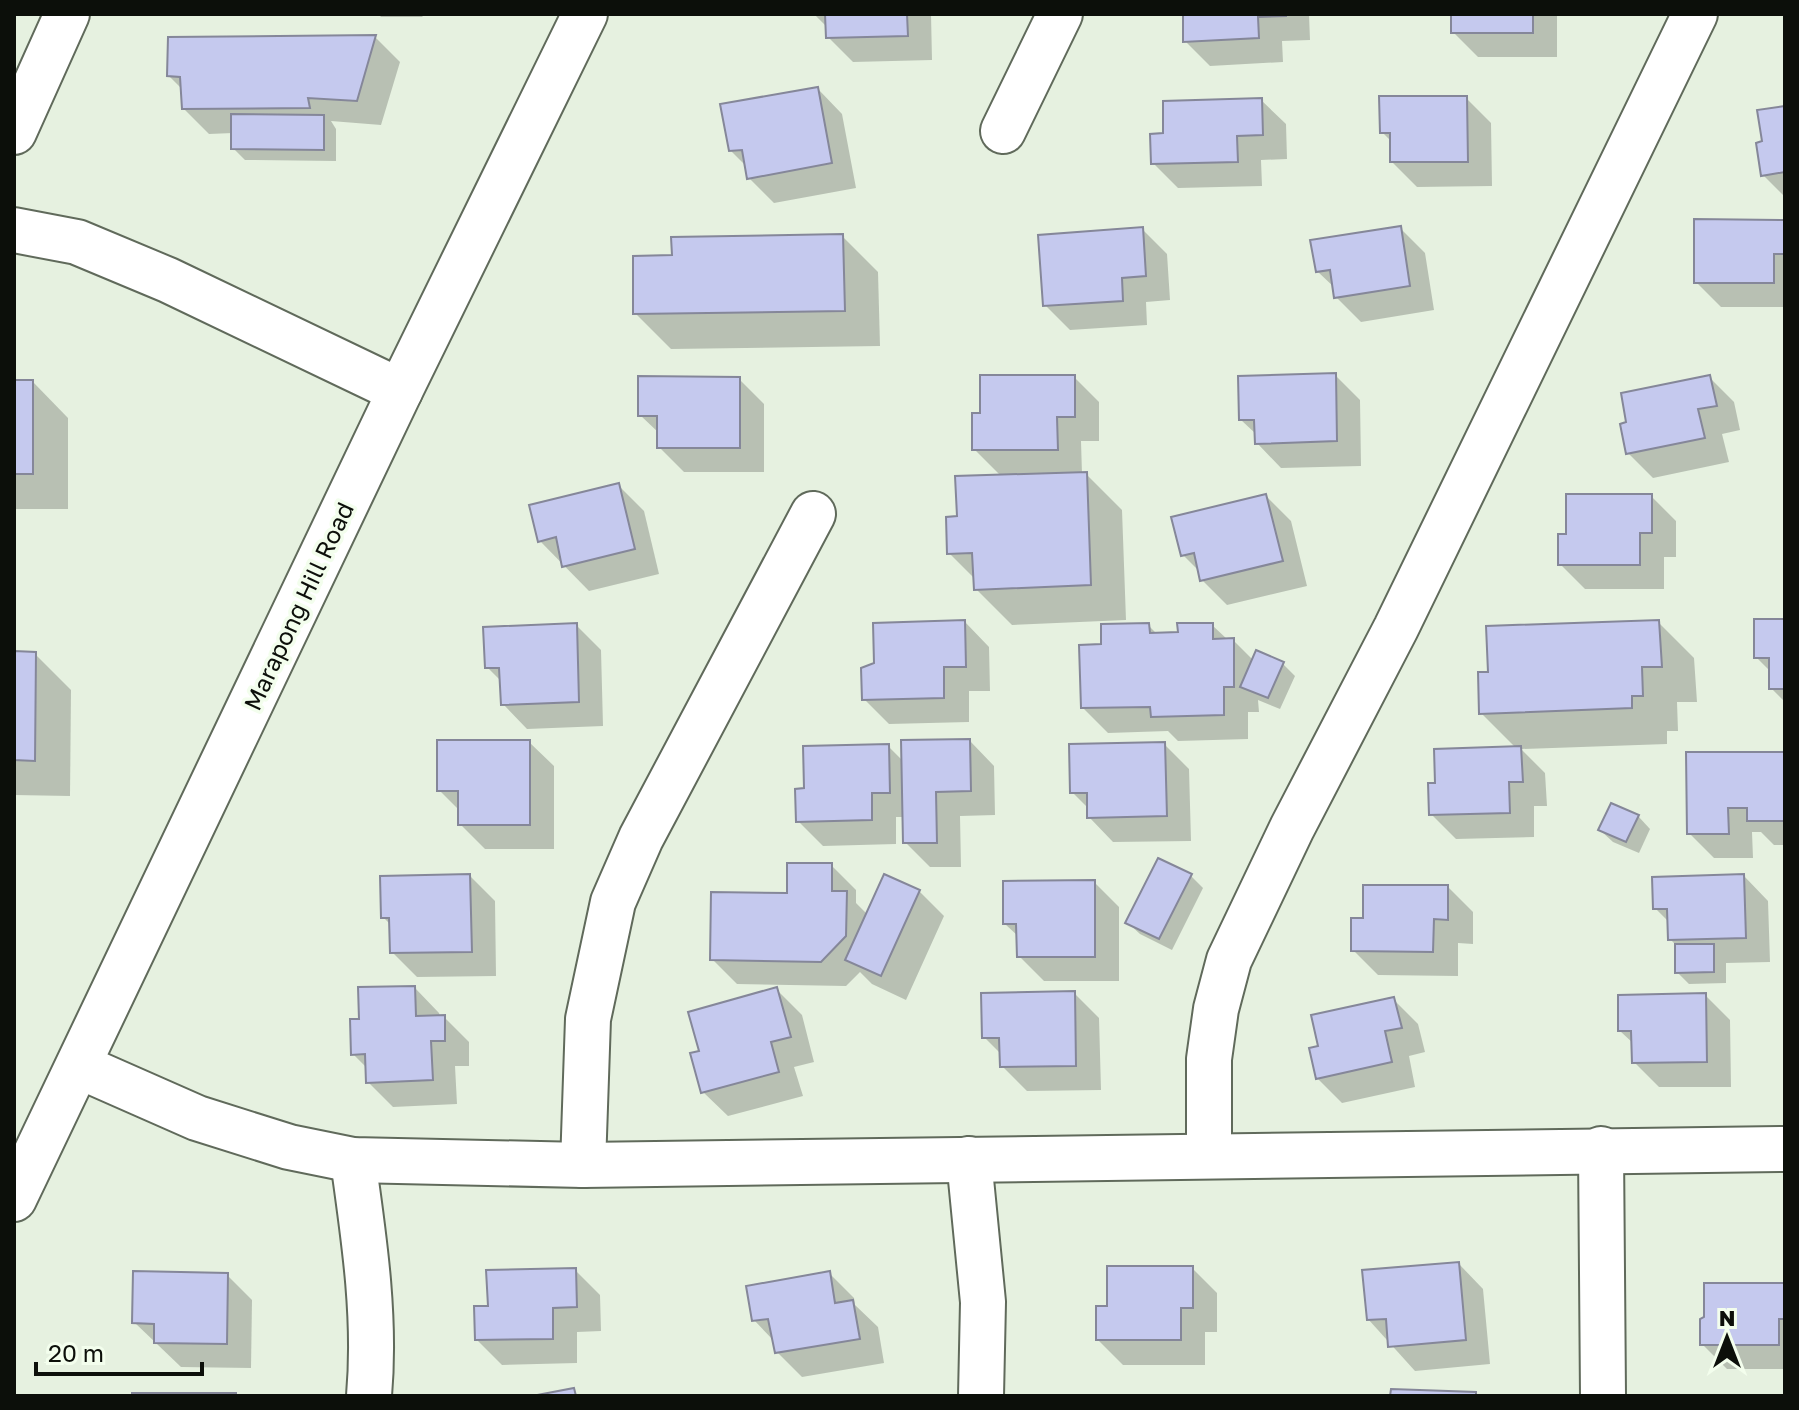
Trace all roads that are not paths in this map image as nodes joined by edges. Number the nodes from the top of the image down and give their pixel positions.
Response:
1 (67, 14) edge
2 (585, 14) edge
3 (1060, 14) edge
4 (1695, 14) edge
5 (1003, 131) dead end
6 (14, 132) edge
7 (14, 230) edge
8 (400, 391) junction
9 (813, 514) dead end
10 (79, 1066) junction
11 (1601, 1149) junction
12 (1785, 1149) edge
13 (1209, 1155) junction
14 (969, 1159) junction
15 (353, 1160) junction
16 (583, 1165) junction
17 (14, 1199) edge
18 (369, 1396) edge
19 (981, 1396) edge
20 (1603, 1396) edge

1 - 6 street
2 - 8 street, Marapong Hill Road
3 - 5 street
4 - 13 street
7 - 8 street
8 - 10 street, Marapong Hill Road
9 - 16 street
10 - 15 street
10 - 17 street, Marapong Hill Road
11 - 12 street
11 - 13 street
11 - 20 street
13 - 14 street
14 - 16 street
14 - 19 street
15 - 16 street
15 - 18 street

